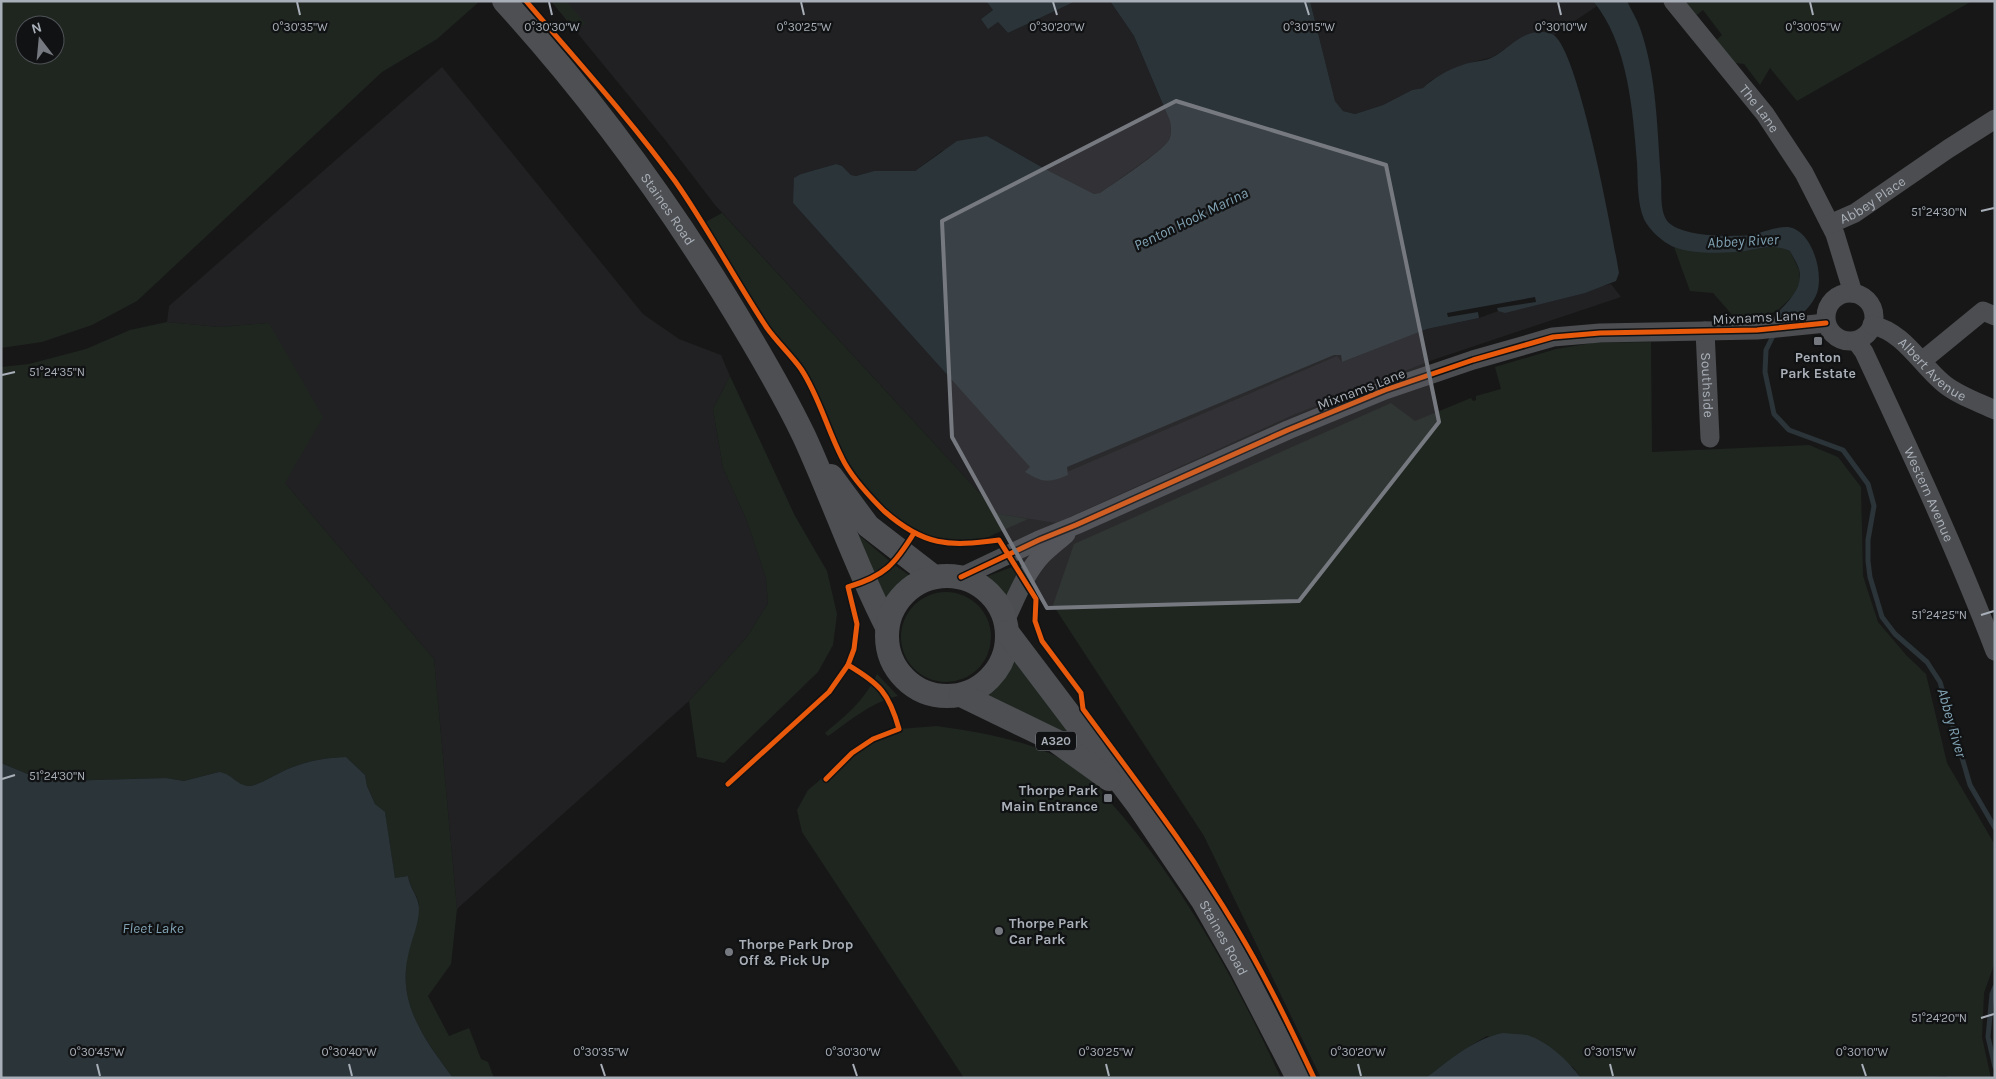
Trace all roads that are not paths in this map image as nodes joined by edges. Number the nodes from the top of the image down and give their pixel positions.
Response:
1 (504, 1) edge
2 (1673, 1) edge
3 (1995, 119) edge
4 (1830, 224) junction
5 (1853, 293) junction
6 (1991, 310) edge
7 (1826, 323) junction
8 (1872, 324) junction
9 (1704, 331) junction
10 (1856, 341) junction
11 (1922, 361) junction
12 (1995, 410) edge
13 (804, 436) junction
14 (1710, 438) dead end
15 (1076, 525) junction
16 (934, 577) junction
17 (961, 578) junction
18 (1006, 626) junction
19 (886, 627) junction
20 (1995, 651) edge
21 (961, 695) junction
22 (1138, 805) junction
23 (1298, 1078) edge

1 - 13 main road, Staines Road
2 - 4 street, The Lane
3 - 4 street, Abbey Place
4 - 5 street, Abbey Place
5 - 7 street
5 - 8 street
6 - 11 street
7 - 9 street, Mixnams Lane
7 - 10 street
8 - 10 street
8 - 11 street, Albert Avenue
9 - 14 street, Southside
9 - 15 street, Mixnams Lane
10 - 20 street, Western Avenue
11 - 12 street, Albert Avenue
13 - 16 main road, Staines Road
13 - 19 main road, Staines Road
15 - 17 street, Mixnams Lane
15 - 18 street, Mixnams Lane
16 - 17 main road
16 - 19 main road
17 - 18 main road
18 - 21 main road
18 - 22 main road, Staines Road / A320
19 - 21 main road
21 - 22 main road, Staines Road / A320
22 - 23 main road, Staines Road / A320

